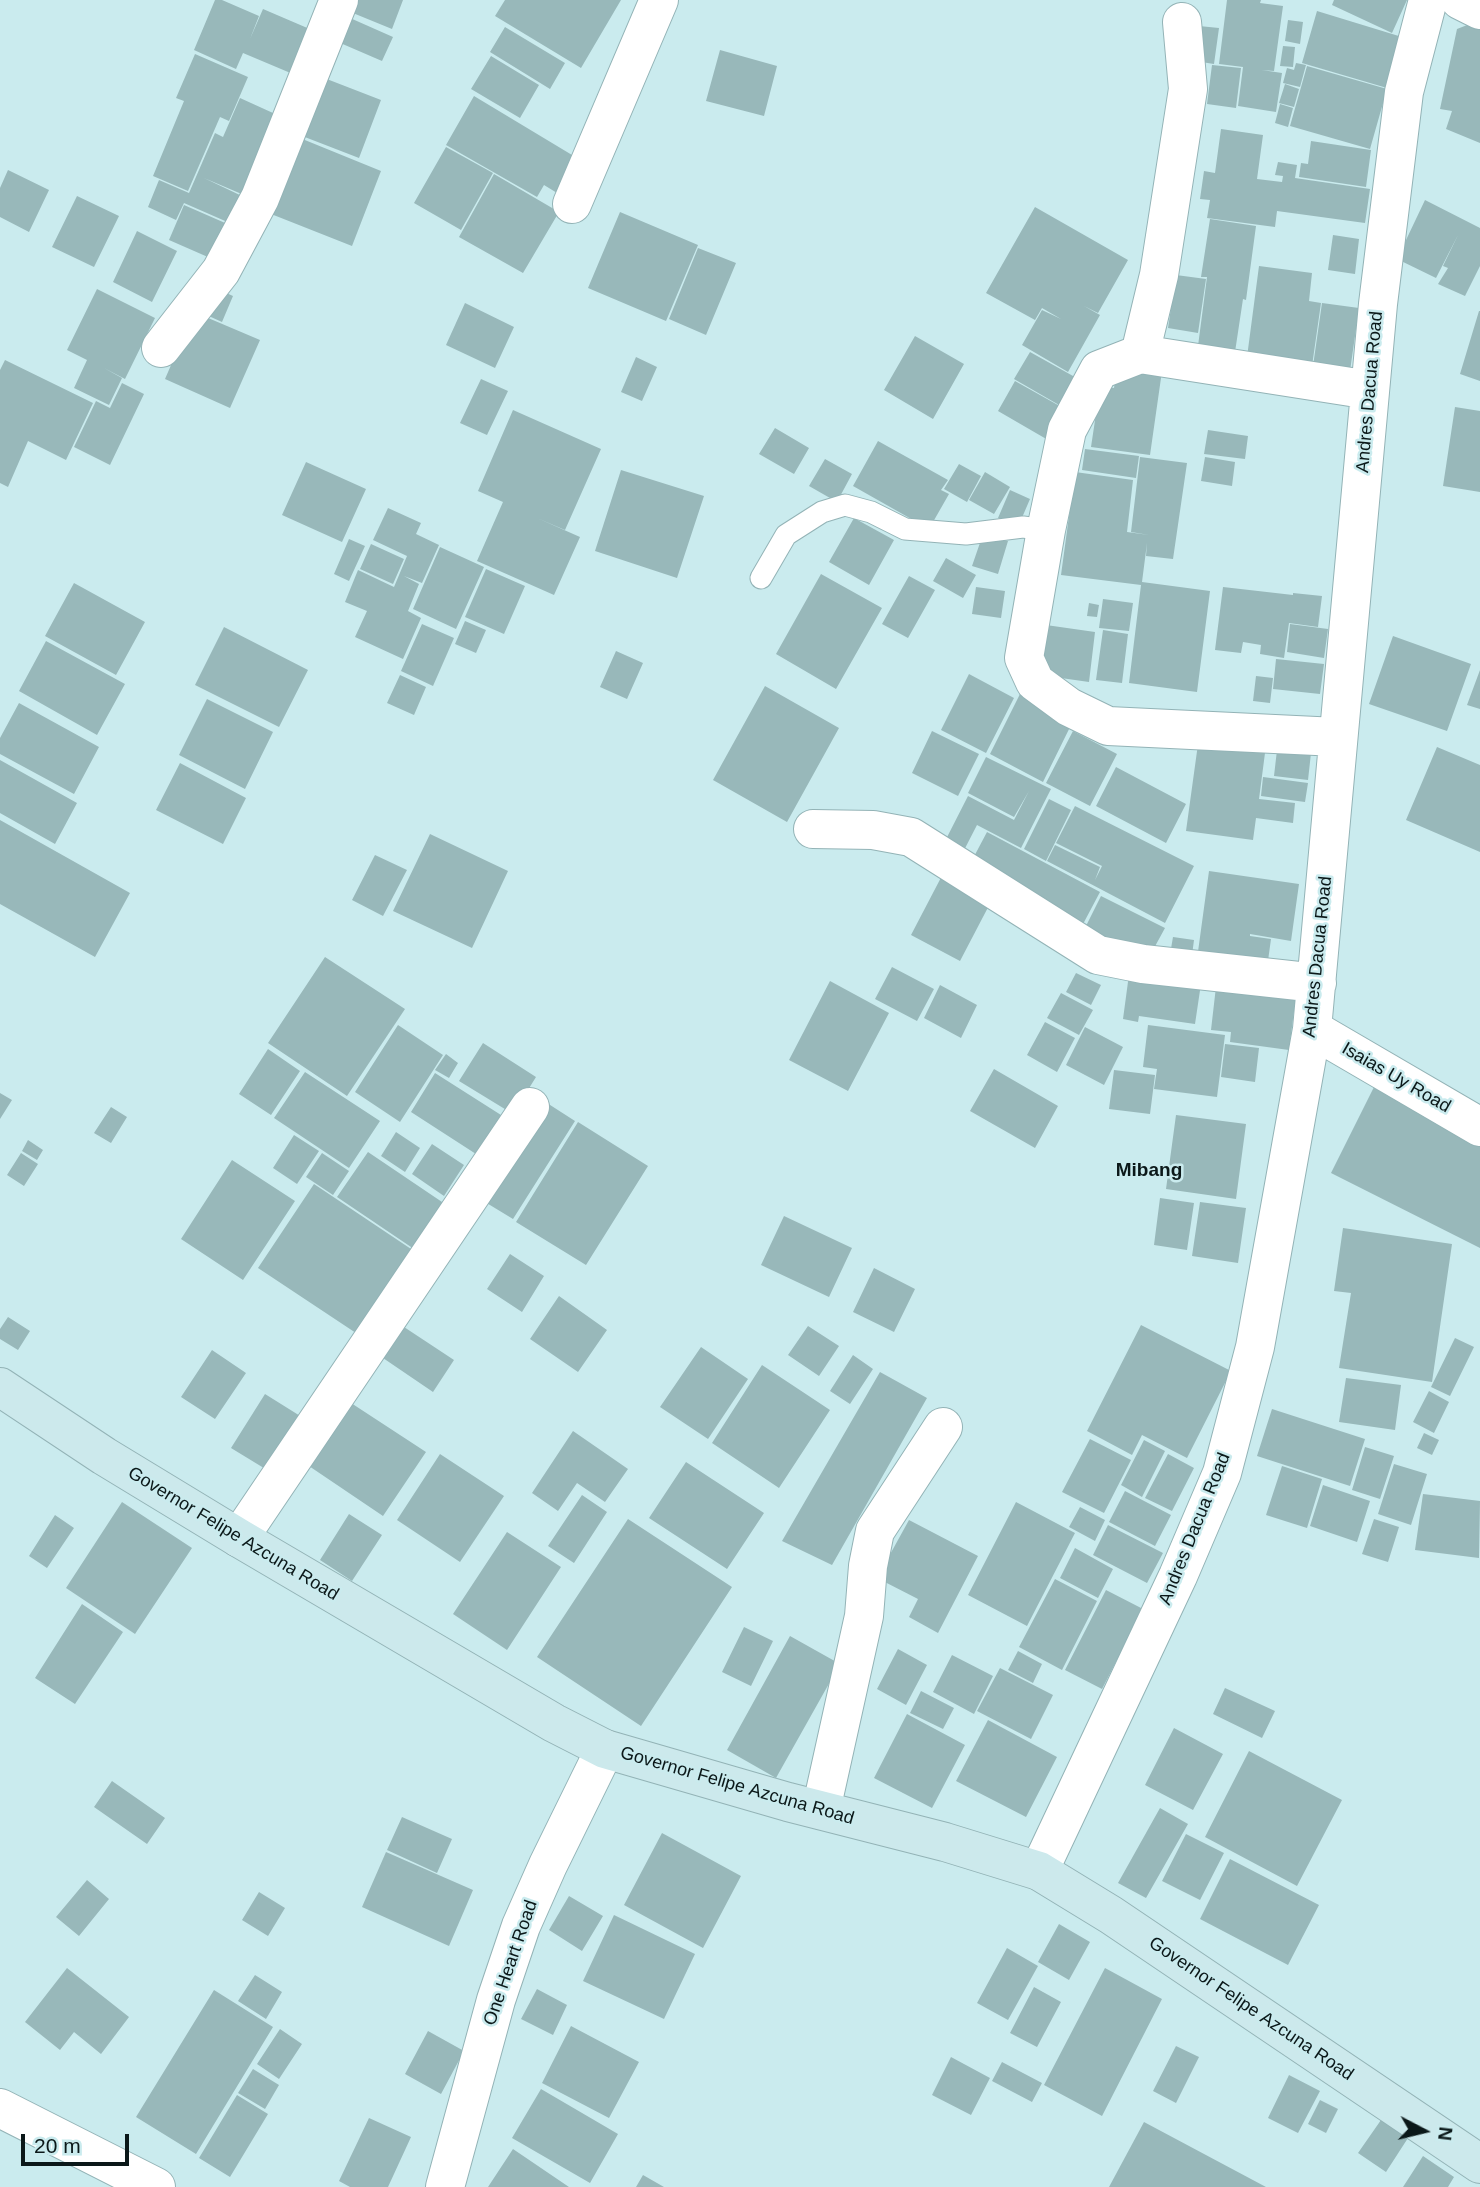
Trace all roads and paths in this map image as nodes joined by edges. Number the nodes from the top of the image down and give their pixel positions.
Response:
1 (339, 0) edge
2 (659, 0) edge
3 (1428, 0) edge
4 (1460, 0) edge
5 (1480, 10) edge
6 (1182, 22) dead end
7 (572, 204) dead end
8 (161, 348) dead end
9 (1140, 354) junction
10 (1370, 390) junction
11 (1046, 530) junction
12 (761, 578) dead end
13 (1337, 737) junction
14 (813, 829) dead end
15 (1317, 984) junction
16 (1312, 1028) junction
17 (530, 1107) dead end
18 (1480, 1127) edge
19 (0, 1387) edge
20 (943, 1427) dead end
21 (239, 1538) junction
22 (605, 1749) junction
23 (821, 1810) junction
24 (1039, 1871) junction
25 (0, 2108) edge
26 (1480, 2164) edge
27 (156, 2187) edge
28 (445, 2187) edge

1 - 8 street
2 - 7 street
3 - 10 street, Andres Dacua Road
4 - 5 street
6 - 9 street
9 - 10 street
9 - 11 street
10 - 13 street, Andres Dacua Road
11 - 12 lane
11 - 13 street
13 - 15 street, Andres Dacua Road
14 - 15 street
15 - 16 street, Andres Dacua Road
16 - 18 street, Isaias Uy Road
16 - 24 street, Andres Dacua Road
17 - 21 street
19 - 21 street, Governor Felipe Azcuna Road
20 - 23 street
21 - 22 street, Governor Felipe Azcuna Road
22 - 23 street, Governor Felipe Azcuna Road
22 - 28 street, One Heart Road
23 - 24 street, Governor Felipe Azcuna Road
24 - 26 street, Governor Felipe Azcuna Road
25 - 27 street

